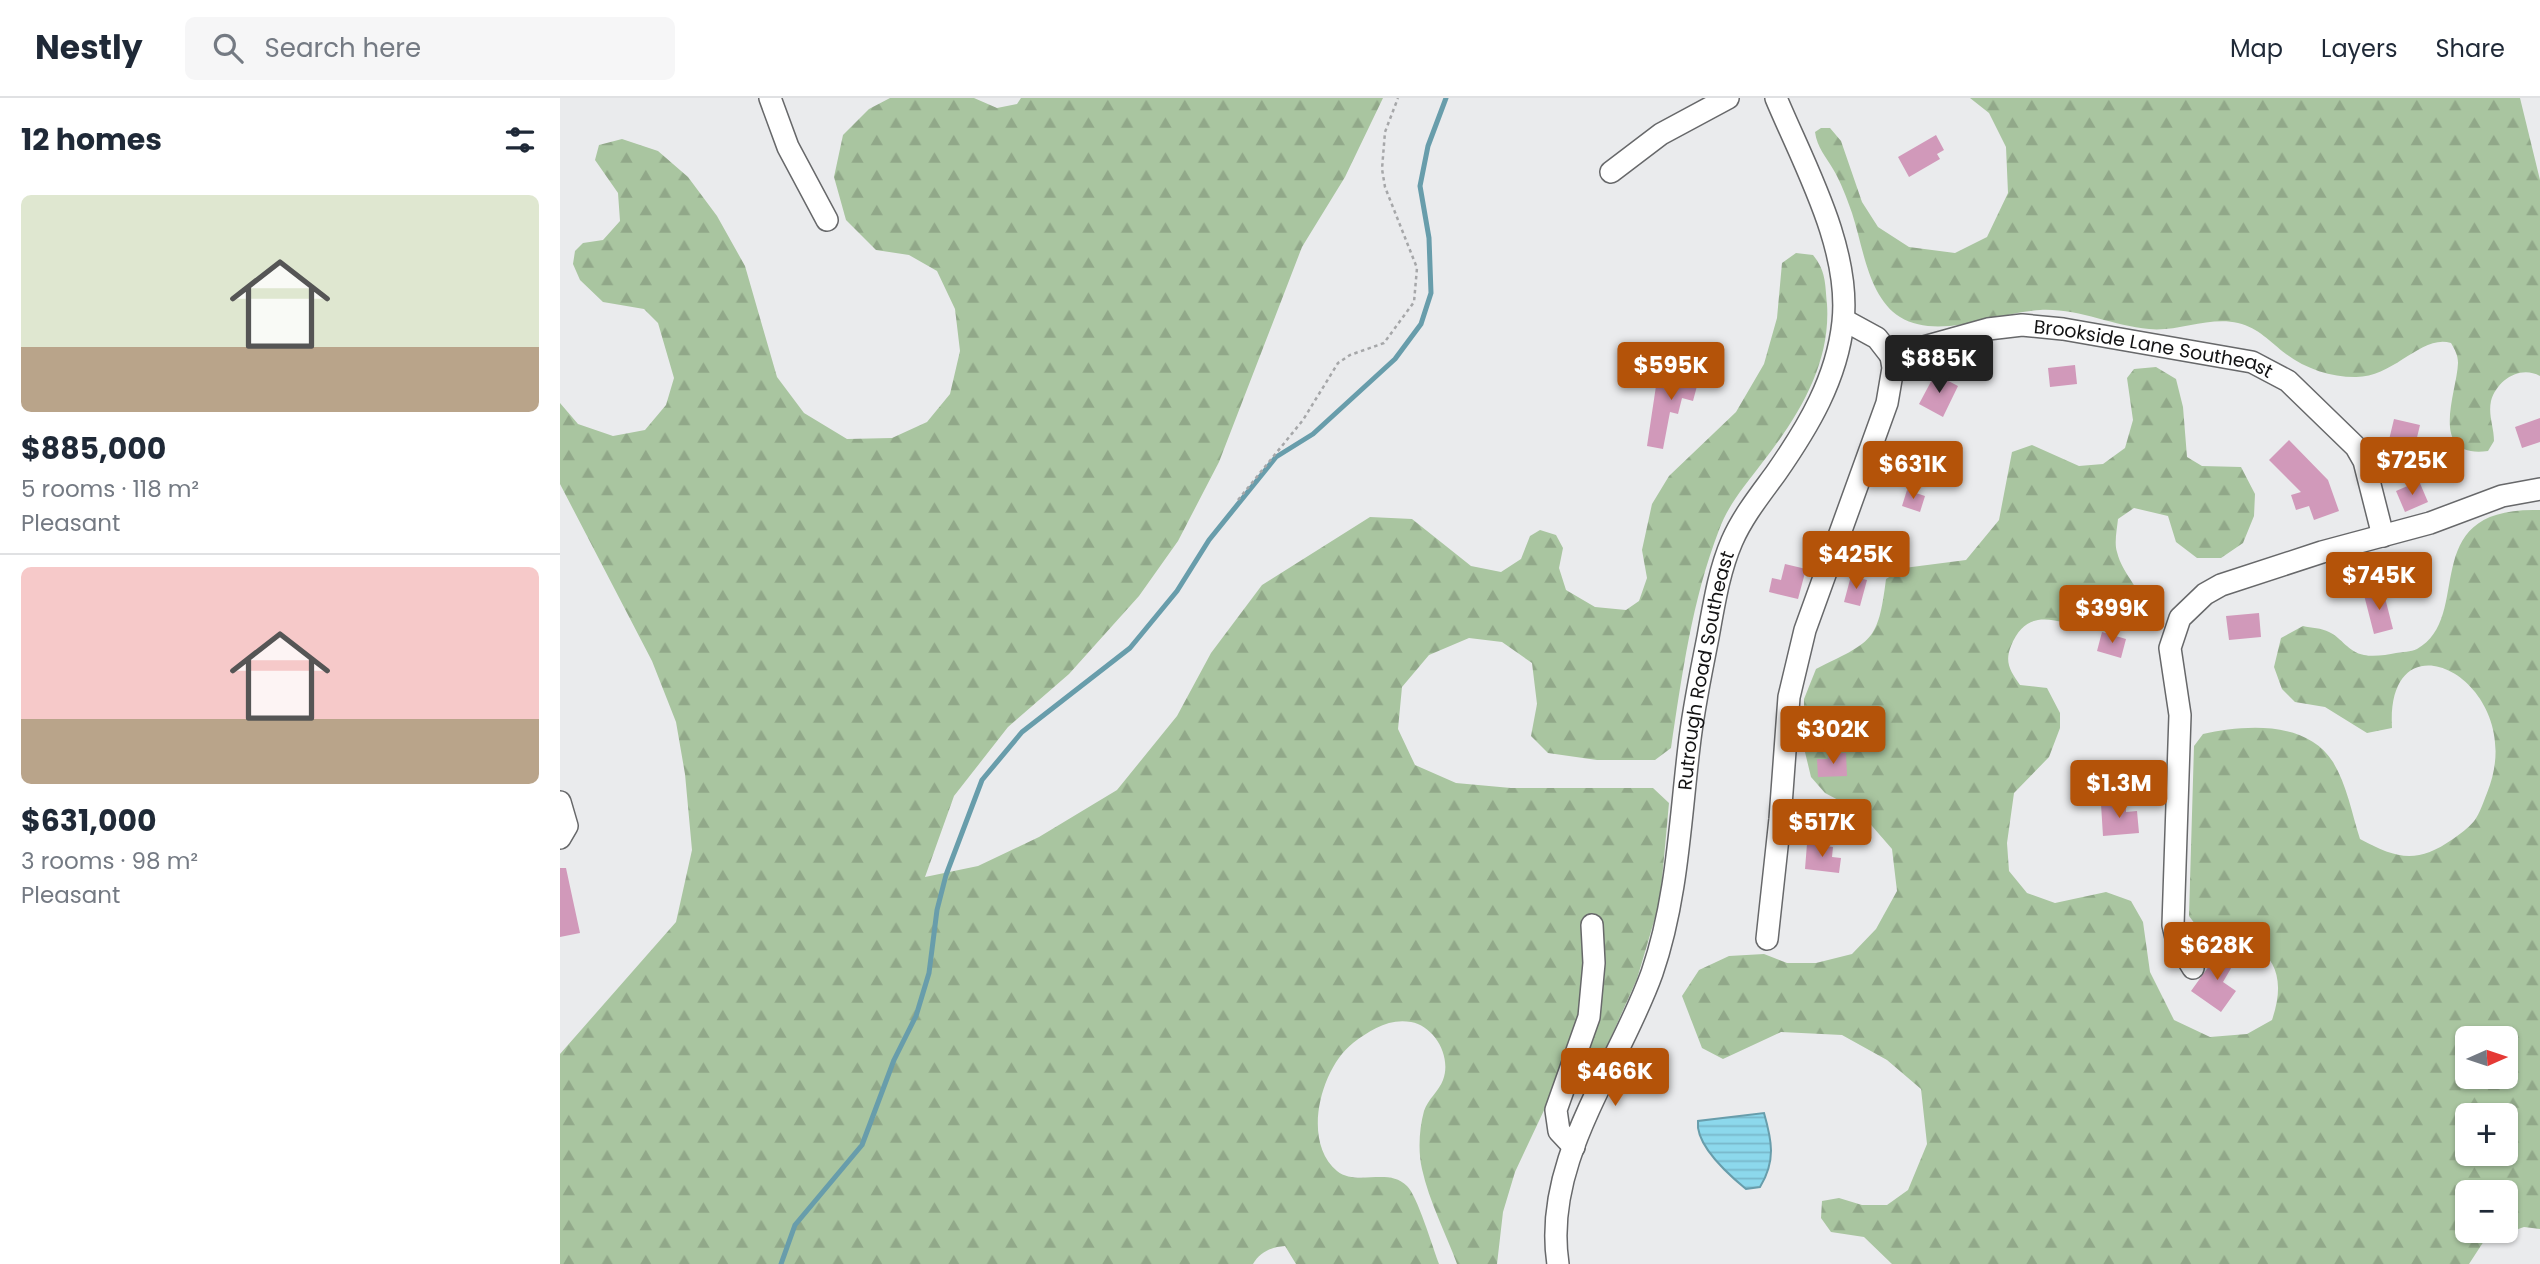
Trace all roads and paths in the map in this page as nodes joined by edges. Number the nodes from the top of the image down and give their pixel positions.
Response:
1 (770, 98) edge
2 (1398, 98) edge
3 (1728, 98) edge
4 (1776, 98) edge
5 (1611, 172) dead end
6 (827, 220) dead end
7 (1843, 320) junction
8 (1891, 356) junction
9 (2540, 489) edge
10 (1238, 500) dead end
11 (2383, 536) junction
12 (560, 802) edge
13 (560, 838) edge
14 (1592, 925) dead end
15 (1767, 939) dead end
16 (2193, 968) dead end
17 (1574, 1147) junction
18 (1558, 1264) edge

1 - 6 street
2 - 10 path
3 - 5 street
4 - 7 street, Rutrough Road Southeast
7 - 8 street
7 - 17 street, Rutrough Road Southeast
8 - 11 street, Brookside Lane Southeast
8 - 15 street
9 - 11 street
11 - 16 street
12 - 13 street
14 - 17 street
17 - 18 street, Rutrough Road Southeast

